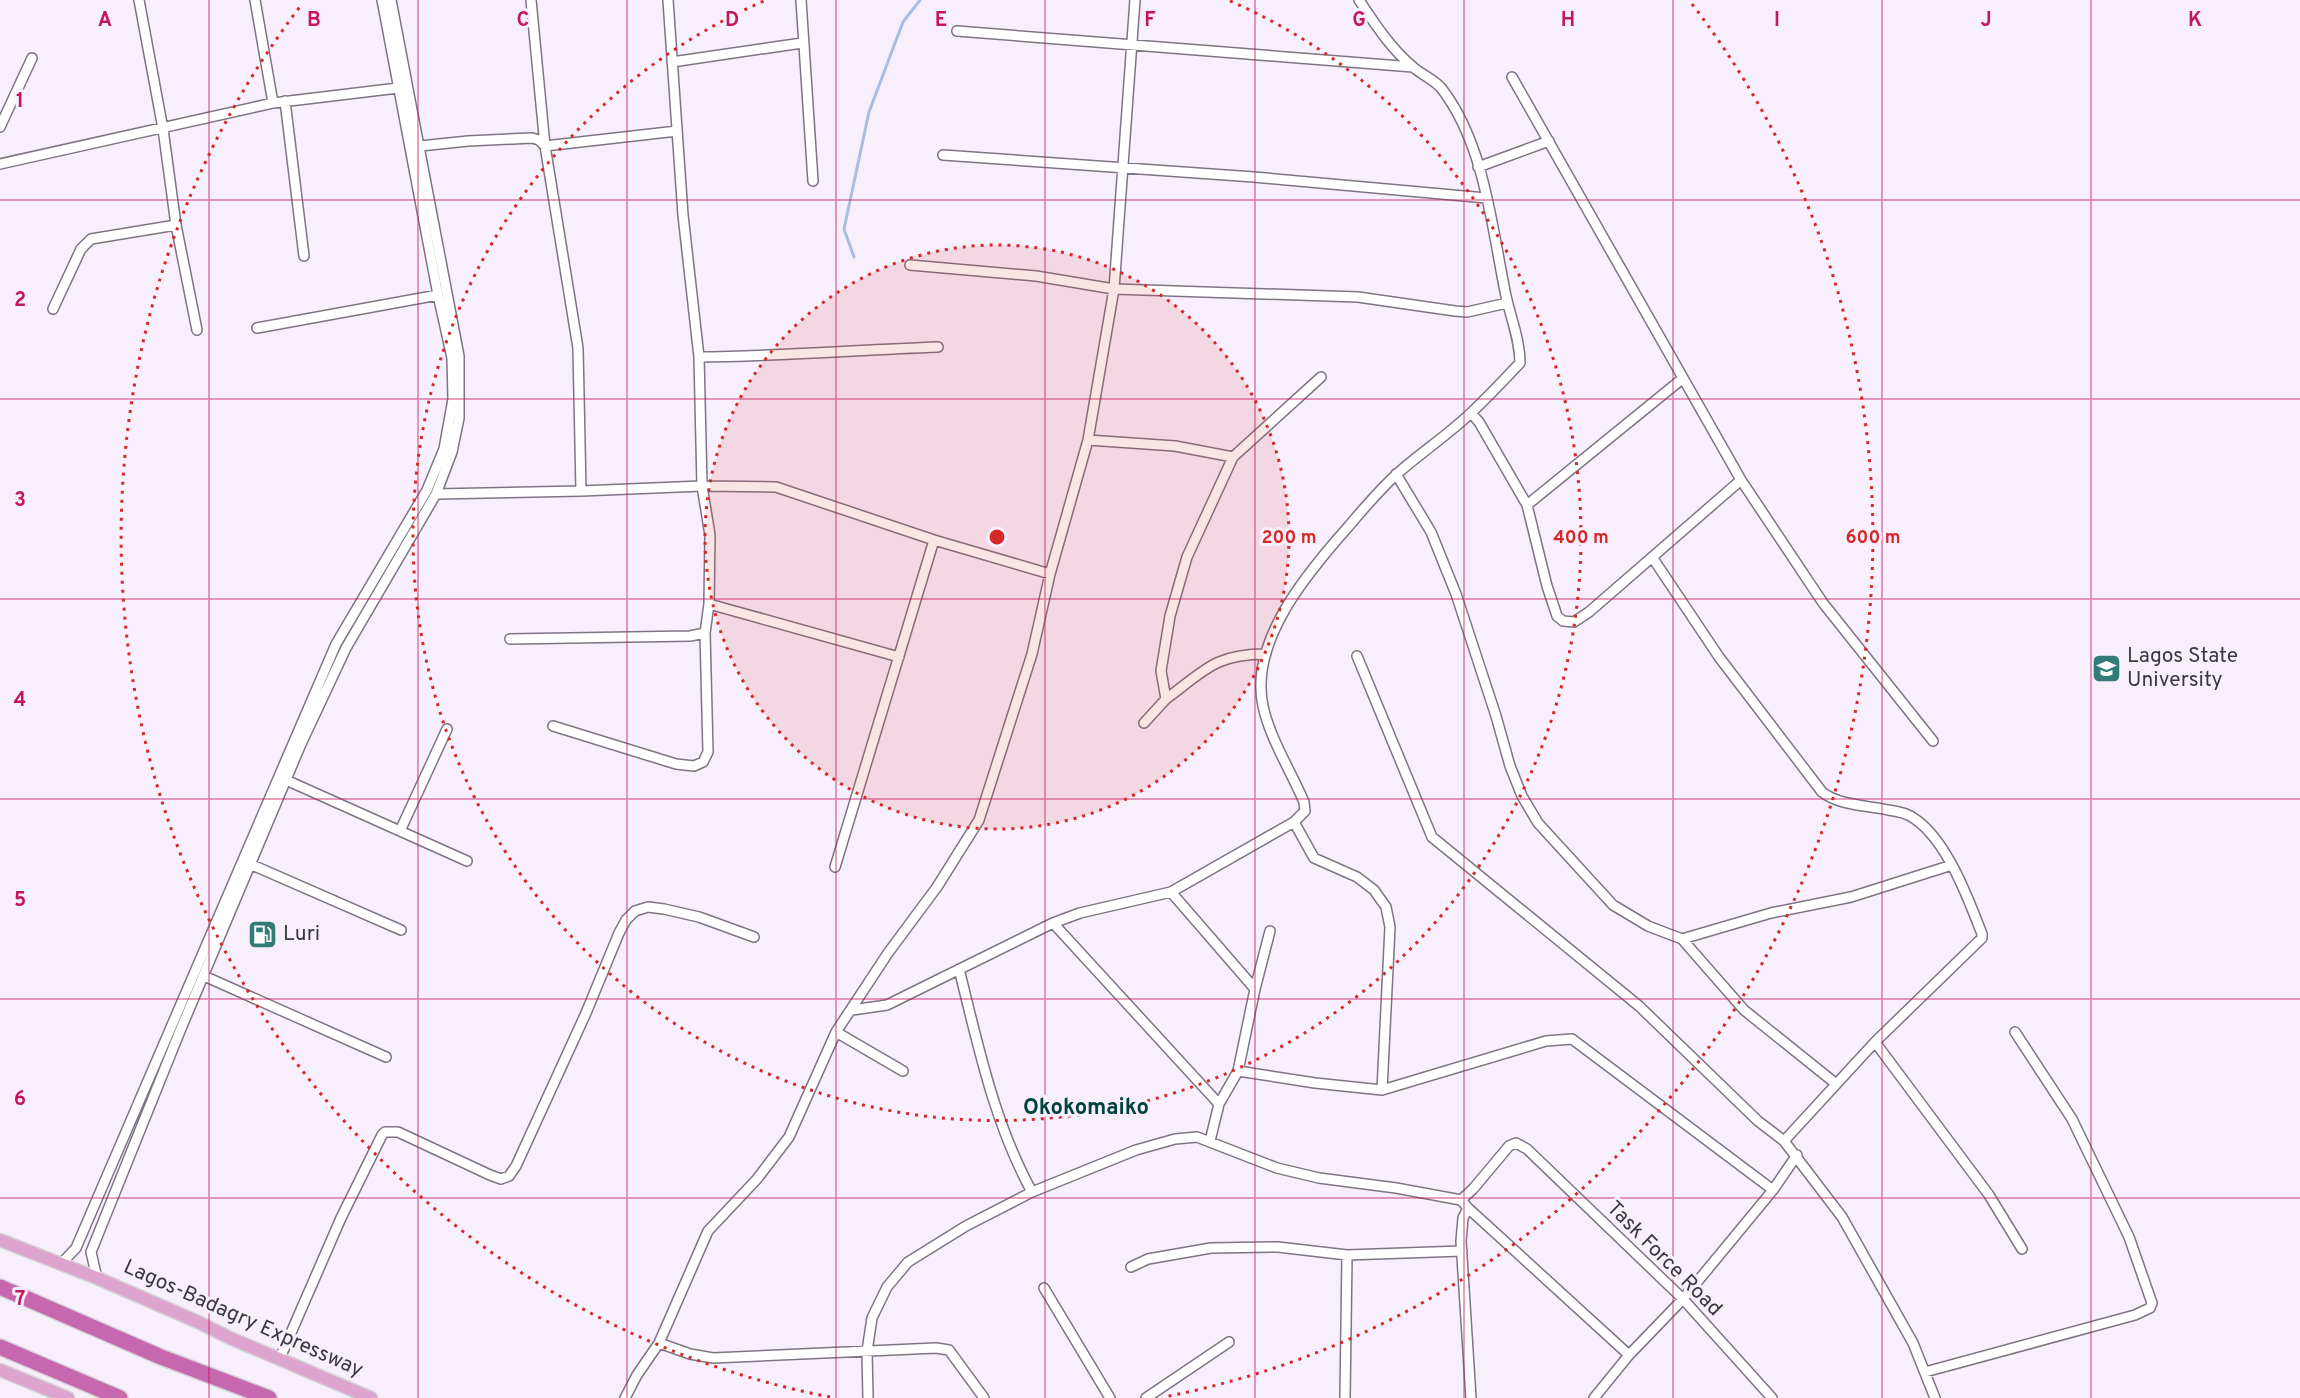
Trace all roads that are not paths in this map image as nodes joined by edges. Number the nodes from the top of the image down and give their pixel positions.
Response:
1 (139, 0) edge
2 (255, 0) edge
3 (382, 0) edge
4 (391, 0) edge
5 (531, 0) edge
6 (668, 0) edge
7 (801, 0) edge
8 (1136, 0) edge
9 (1359, 0) edge
10 (957, 31) dead end
11 (802, 43) junction
12 (1134, 44) junction
13 (32, 58) dead end
14 (672, 62) junction
15 (1413, 67) junction
16 (1512, 77) dead end
17 (398, 88) junction
18 (285, 101) junction
19 (273, 103) junction
20 (0, 126) edge
21 (163, 129) junction
22 (677, 131) junction
23 (1549, 141) junction
24 (420, 146) junction
25 (545, 146) junction
26 (943, 155) dead end
27 (0, 165) edge
28 (1478, 167) junction
29 (1124, 169) junction
30 (813, 181) dead end
31 (1486, 198) junction
32 (176, 225) junction
33 (304, 256) dead end
34 (910, 265) dead end
35 (1114, 289) junction
36 (438, 295) junction
37 (1507, 303) junction
38 (53, 309) dead end
39 (257, 328) dead end
40 (197, 330) dead end
41 (938, 347) dead end
42 (699, 357) junction
43 (1321, 377) dead end
44 (1682, 379) junction
45 (1471, 413) junction
46 (1088, 440) junction
47 (1233, 457) junction
48 (1396, 474) junction
49 (1741, 480) junction
50 (702, 486) junction
51 (581, 491) junction
52 (436, 494) junction
53 (1527, 505) junction
54 (934, 540) junction
55 (1652, 557) junction
56 (1050, 574) junction
57 (710, 604) junction
58 (705, 633) junction
59 (510, 639) dead end
60 (1265, 654) junction
61 (1357, 656) dead end
62 (899, 657) junction
63 (1166, 699) junction
64 (1144, 723) dead end
65 (553, 726) dead end
66 (447, 729) dead end
67 (1933, 741) dead end
68 (286, 780) junction
69 (1294, 822) junction
70 (400, 831) junction
71 (467, 861) dead end
72 (250, 864) junction
73 (1952, 865) junction
74 (835, 867) dead end
75 (1171, 892) junction
76 (1053, 923) junction
77 (401, 930) dead end
78 (1270, 931) dead end
79 (754, 937) dead end
80 (1682, 939) junction
81 (958, 969) junction
82 (204, 976) junction
83 (1255, 989) junction
84 (852, 1010) junction
85 (836, 1032) junction
86 (2015, 1032) dead end
87 (1875, 1042) junction
88 (386, 1058) dead end
89 (903, 1071) dead end
90 (1238, 1071) junction
91 (1836, 1083) junction
92 (1382, 1090) junction
93 (1219, 1104) junction
94 (1210, 1141) junction
95 (1784, 1141) junction
96 (1797, 1155) junction
97 (1773, 1190) junction
98 (1032, 1192) junction
99 (1461, 1200) junction
100 (1468, 1208) junction
101 (0, 1240) edge
102 (2022, 1250) dead end
103 (1462, 1251) junction
104 (1347, 1254) junction
105 (61, 1264) junction
106 (1131, 1267) dead end
107 (97, 1278) junction
108 (0, 1287) edge
109 (1044, 1288) dead end
110 (1683, 1299) junction
111 (1229, 1342) dead end
112 (659, 1343) junction
113 (0, 1347) edge
114 (867, 1351) junction
115 (1629, 1355) junction
116 (280, 1358) junction
117 (0, 1370) edge
118 (1925, 1372) junction
119 (68, 1398) edge
120 (120, 1398) edge
121 (269, 1398) edge
122 (371, 1398) edge
123 (625, 1398) edge
124 (868, 1398) edge
125 (984, 1398) edge
126 (1110, 1398) edge
127 (1146, 1398) edge
128 (1345, 1398) edge
129 (1471, 1398) edge
130 (1594, 1398) edge
131 (1772, 1398) edge
132 (1935, 1398) edge

1 - 21 street
2 - 19 street
3 - 17 street
4 - 24 street
5 - 25 street
6 - 14 street
7 - 11 street
8 - 12 street
9 - 15 street
10 - 12 street
11 - 14 street
11 - 30 street
12 - 15 street
12 - 29 street
13 - 20 street
14 - 22 street
15 - 28 street
16 - 23 street
17 - 18 street
17 - 36 street
18 - 19 street
18 - 33 street
19 - 21 street
21 - 27 street
21 - 32 street
22 - 25 street
22 - 42 street
23 - 28 street
23 - 44 street
24 - 25 street
24 - 52 street
25 - 51 street
26 - 29 street
28 - 31 street
29 - 31 street
29 - 35 street
31 - 37 street
32 - 38 street
32 - 40 street
34 - 35 street
35 - 37 street
35 - 46 street
36 - 39 street
36 - 105 street
37 - 45 street
41 - 42 street
42 - 50 street
43 - 47 street
44 - 49 street
44 - 53 street
45 - 48 street
45 - 53 street
46 - 47 street
46 - 56 street
47 - 63 street
48 - 60 street
48 - 80 street
49 - 55 street
49 - 67 street
50 - 51 street
50 - 54 street
50 - 57 street
51 - 52 street
52 - 68 street
53 - 55 street
54 - 56 street
54 - 62 street
55 - 73 street
56 - 84 street
57 - 58 street
57 - 62 street
58 - 59 street
58 - 65 street
60 - 63 street
60 - 69 street
61 - 95 street
62 - 74 street
63 - 64 street
66 - 70 street
68 - 70 street
68 - 72 street
69 - 75 street
69 - 92 street
70 - 71 street
72 - 77 street
72 - 82 street
73 - 80 street
73 - 87 street
75 - 76 street
75 - 83 street
76 - 81 street
76 - 93 street
78 - 83 street
79 - 116 street
80 - 91 street
81 - 84 street
81 - 98 street
82 - 88 street
82 - 107 street
83 - 90 street
84 - 85 street
85 - 89 street
85 - 112 street
86 - 118 street
87 - 91 street
87 - 102 street
90 - 92 street
90 - 93 street
91 - 95 street
92 - 97 street
93 - 94 street
94 - 98 street
94 - 99 street
95 - 96 street
96 - 97 street
96 - 118 street
97 - 110 street
98 - 114 street
99 - 100 street
99 - 110 street, Task Force Road
100 - 103 street
100 - 115 street
101 - 105 main road, Lagos-Badagry Expressway
103 - 104 street
103 - 129 street
104 - 106 street
104 - 128 street
105 - 107 main road, Lagos-Badagry Expressway
107 - 116 main road, Lagos-Badagry Expressway
108 - 121 highway
109 - 126 street
110 - 115 street
110 - 131 street, Task Force Road
111 - 127 street
112 - 114 street
112 - 123 street
113 - 120 highway
114 - 124 street
114 - 125 street
115 - 130 street
116 - 122 main road, Lagos-Badagry Expressway
117 - 119 main road
118 - 132 street

